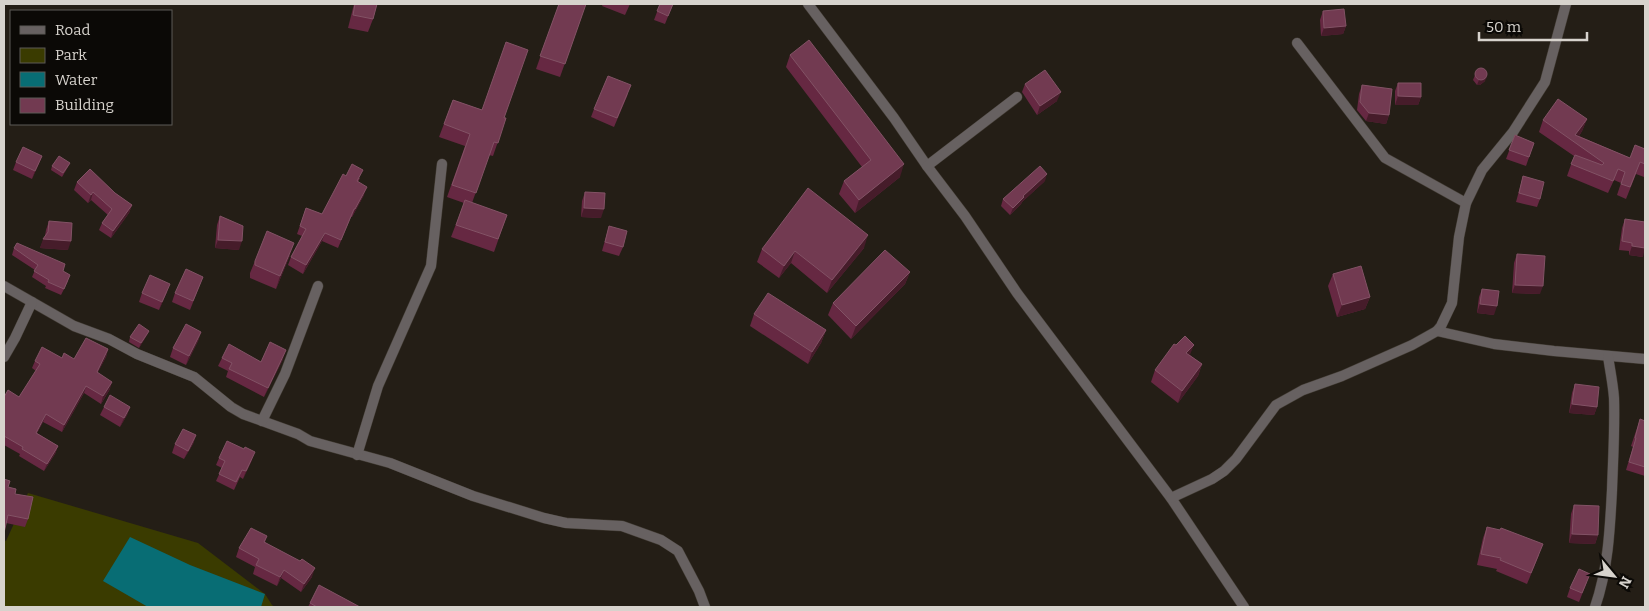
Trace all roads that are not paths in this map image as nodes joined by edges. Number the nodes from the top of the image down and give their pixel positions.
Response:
1 (808, 4) edge
2 (1566, 4) edge
3 (1297, 43) dead end
4 (1017, 97) dead end
5 (442, 164) dead end
6 (926, 166) junction
7 (1466, 203) junction
8 (4, 286) edge
9 (318, 286) dead end
10 (32, 302) junction
11 (1437, 331) junction
12 (1608, 356) junction
13 (4, 357) edge
14 (1645, 359) edge
15 (262, 421) junction
16 (357, 455) junction
17 (1171, 498) junction
18 (705, 607) edge
19 (1244, 607) edge
20 (1595, 607) edge

1 - 6 street
2 - 7 street
3 - 7 street
4 - 6 street
5 - 16 street
6 - 17 street
7 - 11 street
8 - 10 street
9 - 15 street
10 - 13 street
10 - 15 street
11 - 12 street
11 - 17 street
12 - 14 street
12 - 20 street
15 - 16 street
16 - 18 street
17 - 19 street

